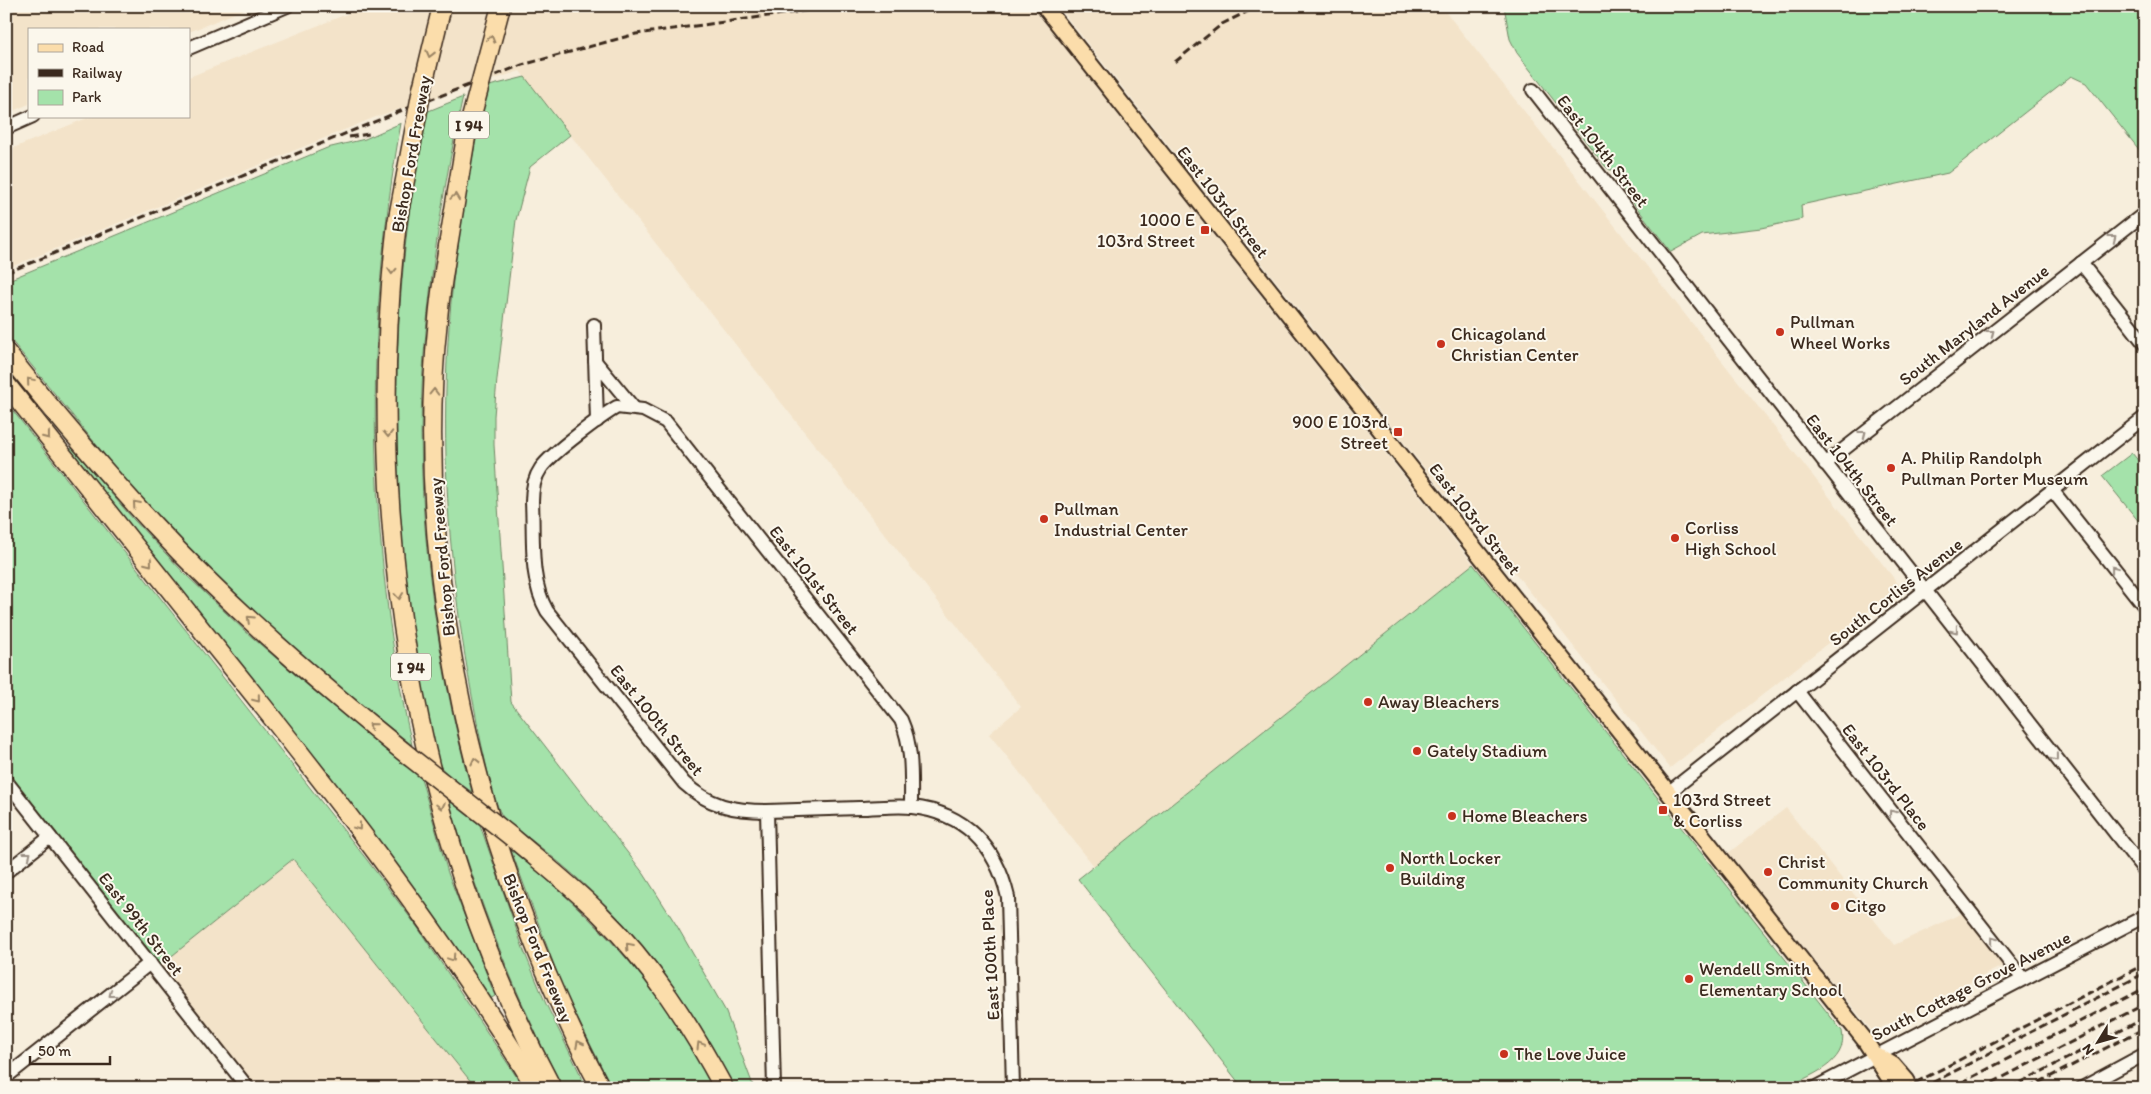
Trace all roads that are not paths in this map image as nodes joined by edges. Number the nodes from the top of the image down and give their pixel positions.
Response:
1 (287, 6) edge
2 (442, 6) edge
3 (501, 6) edge
4 (1044, 6) edge
5 (190, 48) edge
6 (1533, 90) dead end
7 (28, 118) edge
8 (6, 128) edge
9 (2145, 213) edge
10 (2081, 263) junction
11 (594, 325) dead end
12 (2145, 344) edge
13 (8, 354) edge
14 (595, 361) junction
15 (6, 384) edge
16 (633, 407) junction
17 (2145, 417) edge
18 (597, 421) junction
19 (1825, 464) junction
20 (2052, 490) junction
21 (1925, 592) junction
22 (2145, 607) edge
23 (1797, 692) junction
24 (6, 781) edge
25 (1668, 793) junction
26 (911, 807) junction
27 (767, 811) junction
28 (50, 837) junction
29 (2145, 871) edge
30 (6, 872) edge
31 (2145, 916) edge
32 (150, 963) junction
33 (2023, 978) junction
34 (2145, 1054) edge
35 (1876, 1055) junction
36 (6, 1078) edge
37 (2106, 1083) edge
38 (1901, 1084) edge
39 (248, 1088) edge
40 (536, 1088) edge
41 (552, 1088) edge
42 (601, 1088) edge
43 (724, 1088) edge
44 (774, 1088) edge
45 (1013, 1088) edge
46 (1814, 1088) edge
47 (2082, 1088) edge

1 - 5 street
2 -> 41 highway, Bishop Ford Freeway / I 94, bridge
42 -> 3 highway, Bishop Ford Freeway / I 94, bridge
4 - 25 main road, East 103rd Street
6 - 19 street, East 104th Street
7 - 8 street
10 -> 9 street, South Maryland Avenue
10 - 12 street
19 -> 10 street, South Maryland Avenue
11 - 14 street
43 -> 13 highway, bridge
14 - 16 street, East 101st Street
14 - 18 street
15 -> 40 highway
16 - 18 street
16 - 26 street, East 101st Street
17 - 20 street, South Corliss Avenue
18 - 27 street, East 100th Street
19 - 21 street, East 104th Street
20 - 21 street, South Corliss Avenue
22 -> 20 street
21 - 23 street, South Corliss Avenue
21 -> 29 street, East 104th Street
23 - 25 street, South Corliss Avenue
33 -> 23 street, East 103rd Place
24 - 28 street, East 99th Street
25 - 35 main road, East 103rd Street
26 - 27 street, East 100th Place
26 - 45 street, East 100th Place
27 - 44 street
30 -> 28 street
28 - 32 street, East 99th Street
31 - 33 street, South Cottage Grove Avenue
32 -> 36 street
32 - 39 street, East 99th Street
33 - 35 street, South Cottage Grove Avenue
34 - 37 street
35 - 38 main road, East 103rd Street
35 - 46 street, South Cottage Grove Avenue
37 - 47 street

